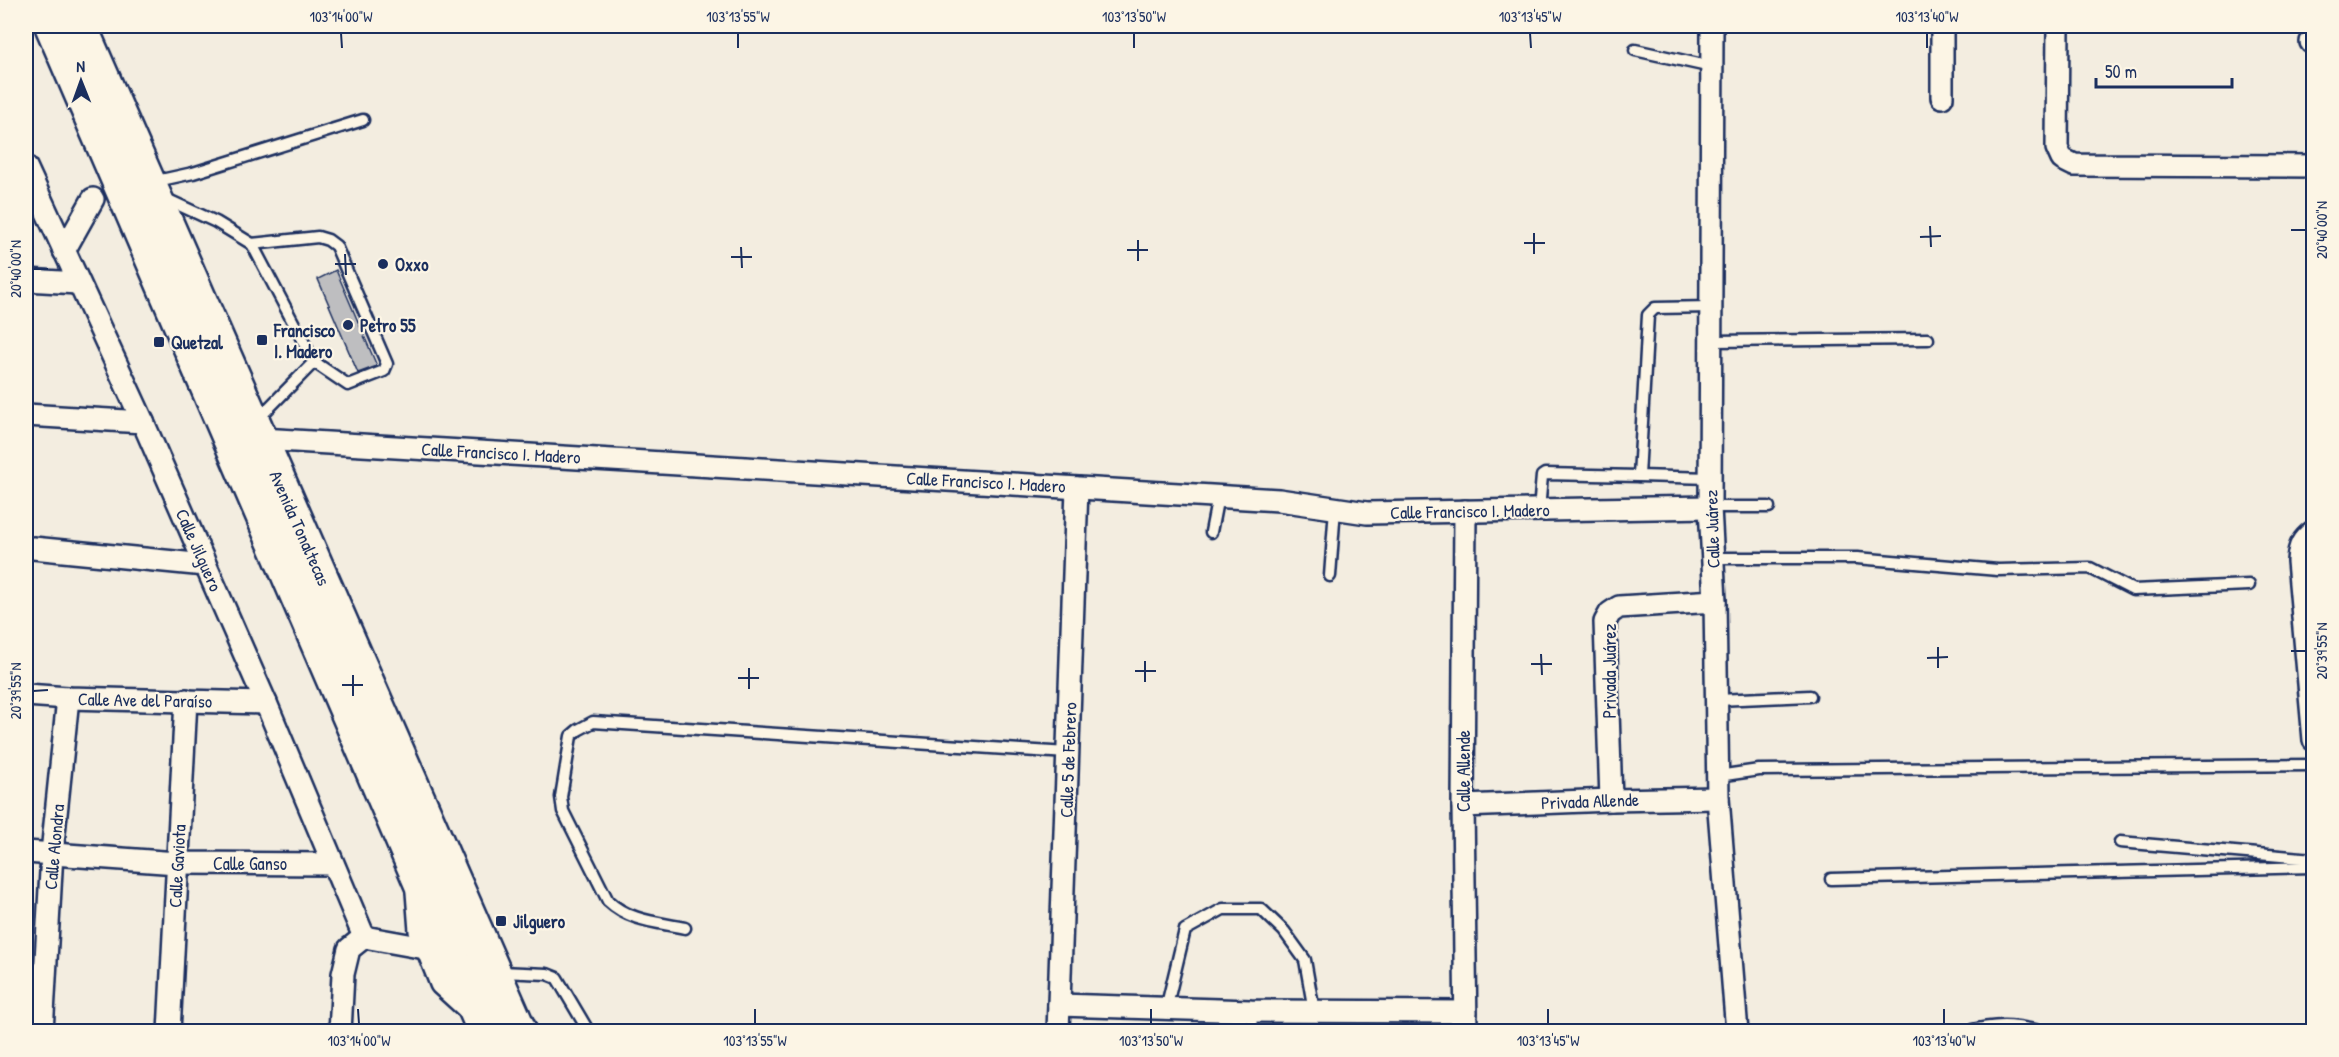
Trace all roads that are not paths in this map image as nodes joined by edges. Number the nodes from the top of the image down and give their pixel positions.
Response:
1 (52, 26) edge
2 (80, 26) edge
3 (1712, 26) edge
4 (1942, 26) edge
5 (2058, 26) edge
6 (1635, 50) dead end
7 (1712, 67) junction
8 (1942, 98) dead end
9 (363, 120) dead end
10 (2313, 166) edge
11 (26, 167) edge
12 (151, 188) junction
13 (93, 199) dead end
14 (252, 244) junction
15 (64, 251) junction
16 (26, 280) edge
17 (78, 284) junction
18 (1711, 307) junction
19 (1928, 339) dead end
20 (1711, 341) junction
21 (314, 362) junction
22 (26, 415) edge
23 (143, 422) junction
24 (258, 431) junction
25 (1640, 476) junction
26 (1710, 478) junction
27 (1077, 488) junction
28 (1218, 496) junction
29 (1710, 507) junction
30 (1769, 507) dead end
31 (1335, 508) junction
32 (1539, 510) junction
33 (1464, 511) junction
34 (2313, 531) edge
35 (1211, 532) dead end
36 (33, 548) dead end
37 (1713, 558) junction
38 (206, 565) junction
39 (1330, 576) dead end
40 (2249, 585) dead end
41 (1715, 601) junction
42 (26, 695) edge
43 (1810, 696) dead end
44 (68, 698) junction
45 (186, 700) junction
46 (1717, 700) junction
47 (266, 703) junction
48 (2313, 740) edge
49 (1068, 753) junction
50 (2313, 765) edge
51 (1718, 776) junction
52 (1718, 798) junction
53 (1611, 800) junction
54 (1462, 806) junction
55 (2120, 842) dead end
56 (26, 852) edge
57 (52, 853) junction
58 (2313, 859) edge
59 (177, 863) junction
60 (332, 864) junction
61 (2313, 867) edge
62 (416, 873) junction
63 (1831, 879) dead end
64 (685, 928) dead end
65 (363, 937) junction
66 (425, 948) junction
67 (494, 972) junction
68 (1059, 1005) junction
69 (1166, 1009) junction
70 (1314, 1011) junction
71 (1251, 1021) edge
72 (1466, 1022) edge
73 (482, 1025) edge
74 (2313, 1030) edge
75 (42, 1032) edge
76 (169, 1032) edge
77 (340, 1032) edge
78 (520, 1032) edge
79 (589, 1032) edge
80 (1058, 1032) edge
81 (1737, 1032) edge
82 (1963, 1032) edge
83 (2044, 1032) edge
84 (2307, 1032) edge

1 - 62 main road, Avenida Tonaltecas
2 - 12 main road, Avenida Tonaltecas
3 - 7 street, Calle Juárez
4 - 8 street
5 - 10 street
6 - 7 lane
7 - 18 street, Calle Juárez
9 - 12 lane
11 - 15 street, Calle Jilguero
12 - 14 lane
12 - 24 main road, Avenida Tonaltecas
13 - 15 street
14 - 21 lane
14 - 21 lane
15 - 17 street, Calle Jilguero
16 - 17 street
17 - 23 street, Calle Jilguero
18 - 20 street, Calle Juárez
18 - 25 lane
19 - 20 lane
20 - 26 street, Calle Juárez
21 - 24 lane
22 - 23 street
23 - 38 street, Calle Jilguero
24 - 27 street, Calle Francisco I. Madero
24 - 67 main road, Avenida Tonaltecas
25 - 26 lane
25 - 32 lane
26 - 29 street, Calle Juárez
27 - 28 street, Calle Francisco I. Madero
27 - 49 street, Calle 5 de Febrero
28 - 31 street, Calle Francisco I. Madero
28 - 35 lane
29 - 30 lane
29 - 32 street, Calle Francisco I. Madero
29 - 37 street, Calle Juárez
31 - 33 street, Calle Francisco I. Madero
31 - 39 lane
32 - 33 street, Calle Francisco I. Madero
33 - 54 street, Calle Allende
34 - 48 street
36 - 38 street
37 - 40 lane
37 - 41 street, Calle Juárez
38 - 47 street, Calle Jilguero
41 - 46 street, Calle Juárez
41 - 53 street, Privada Juárez
42 - 44 street, Calle Ave del Paraíso
43 - 46 lane
44 - 45 street, Calle Ave del Paraíso
44 - 57 street, Calle Alondra
45 - 47 street, Calle Ave del Paraíso
45 - 59 street, Calle Gaviota
46 - 51 street, Calle Juárez
47 - 60 street, Calle Jilguero
49 - 64 lane
49 - 68 street, Calle 5 de Febrero
50 - 51 lane
51 - 52 street, Calle Juárez
52 - 53 street, Privada Allende
52 - 81 street, Calle Juárez
53 - 54 street, Privada Allende
54 - 72 street, Calle Allende
55 - 58 lane
56 - 57 street, Calle Ganso
57 - 59 street, Calle Ganso
57 - 75 street, Calle Alondra
59 - 60 street, Calle Ganso
59 - 76 street, Calle Gaviota
60 - 65 street, Calle Jilguero
61 - 63 lane
62 - 66 street
62 - 73 main road, Avenida Tonaltecas
65 - 66 street
65 - 77 street
66 - 73 street
67 - 78 main road, Avenida Tonaltecas
67 - 79 lane
68 - 69 street
68 - 80 street, Calle 5 de Febrero
69 - 70 lane
69 - 71 street
70 - 71 street
70 - 72 street
74 - 84 lane
82 - 83 lane

